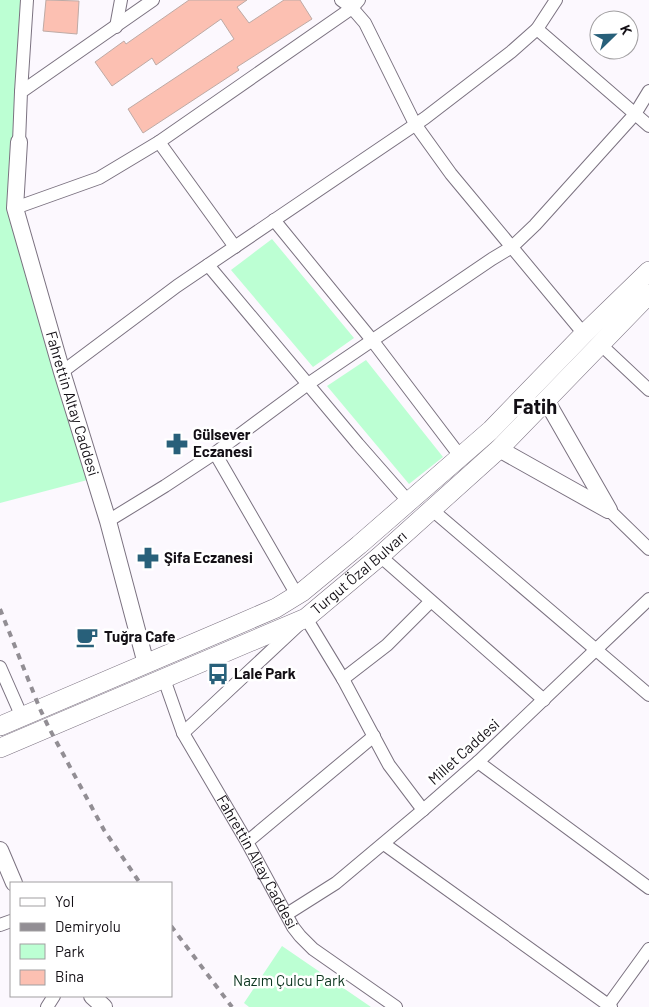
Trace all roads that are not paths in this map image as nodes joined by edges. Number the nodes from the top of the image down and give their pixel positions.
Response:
1 (27, 0) edge
2 (121, 0) edge
3 (153, 0) edge
4 (341, 0) edge
5 (556, 0) edge
6 (356, 4) edge
7 (116, 27) junction
8 (537, 29) junction
9 (649, 91) edge
10 (21, 92) junction
11 (635, 114) junction
12 (415, 124) junction
13 (649, 126) edge
14 (19, 142) joint
15 (159, 142) junction
16 (15, 208) junction
17 (274, 220) junction
18 (234, 247) junction
19 (512, 247) junction
20 (208, 265) junction
21 (649, 271) edge
22 (649, 294) edge
23 (592, 339) junction
24 (372, 340) junction
25 (62, 372) junction
26 (308, 384) junction
27 (649, 390) edge
28 (546, 400) junction
29 (499, 449) junction
30 (215, 453) junction
31 (460, 456) junction
32 (408, 501) junction
33 (431, 509) junction
34 (609, 510) junction
35 (108, 520) junction
36 (649, 548) edge
37 (380, 556) junction
38 (297, 595) junction
39 (649, 599) edge
40 (430, 602) junction
41 (306, 618) junction
42 (596, 650) junction
43 (146, 664) junction
44 (0, 667) edge
45 (164, 679) junction
46 (343, 679) junction
47 (649, 694) edge
48 (544, 700) junction
49 (22, 717) junction
50 (0, 726) edge
51 (183, 733) junction
52 (374, 736) junction
53 (0, 748) edge
54 (478, 762) junction
55 (423, 810) junction
56 (247, 842) junction
57 (384, 844) junction
58 (0, 850) edge
59 (14, 882) edge
60 (649, 888) edge
61 (287, 914) junction
62 (649, 949) edge
63 (93, 997) edge
64 (609, 1006) edge
65 (104, 1007) edge
66 (396, 1007) edge

1 - 10 street
2 - 7 street
3 - 7 street
4 - 6 street
5 - 8 street
6 - 12 street
6 - 15 street
7 - 10 street
8 - 11 street
8 - 12 street
9 - 11 street
10 - 14 street
11 - 13 street
11 - 19 street
12 - 17 street
12 - 19 street
14 - 16 street, Fahrettin Altay Caddesi
15 - 16 street
15 - 18 street
16 - 25 street, Fahrettin Altay Caddesi
17 - 18 street
17 - 24 street
18 - 20 street
19 - 23 street
19 - 24 street
20 - 25 street
20 - 26 street
21 - 23 main road, Turgut Özal Bulvarı
22 - 23 main road, Turgut Özal Bulvarı
23 - 27 street
23 - 28 main road, Turgut Özal Bulvarı
23 - 31 main road, Turgut Özal Bulvarı
24 - 26 street
24 - 31 street
25 - 35 street, Fahrettin Altay Caddesi
26 - 30 street
26 - 32 street
28 - 29 main road, Turgut Özal Bulvarı
28 - 34 street
29 - 33 main road, Turgut Özal Bulvarı
29 - 34 street
30 - 35 street
30 - 38 street
31 - 32 main road, Turgut Özal Bulvarı
32 - 38 main road, Turgut Özal Bulvarı
33 - 37 main road, Turgut Özal Bulvarı
33 - 42 street
34 - 36 street
35 - 43 street, Fahrettin Altay Caddesi
37 - 40 street
37 - 41 main road, Turgut Özal Bulvarı
38 - 43 main road, Turgut Özal Bulvarı
39 - 42 street, Millet Caddesi
40 - 46 street
40 - 48 street
41 - 45 main road, Turgut Özal Bulvarı
41 - 46 street
41 - 51 street
42 - 47 street
42 - 48 street, Millet Caddesi
43 - 49 main road, Turgut Özal Bulvarı
44 - 49 street
45 - 51 street, Fahrettin Altay Caddesi
45 - 53 main road, Turgut Özal Bulvarı
46 - 52 street
48 - 54 street, Millet Caddesi
49 - 50 main road, Turgut Özal Bulvarı
51 - 56 street, Fahrettin Altay Caddesi
52 - 55 street
52 - 56 street
54 - 55 street, Millet Caddesi
54 - 60 street
55 - 57 street, Millet Caddesi
56 - 61 street, Fahrettin Altay Caddesi
57 - 61 street, Millet Caddesi
57 - 64 street
58 - 59 street
61 - 66 street, Fahrettin Altay Caddesi
62 - 64 street
63 - 65 street

